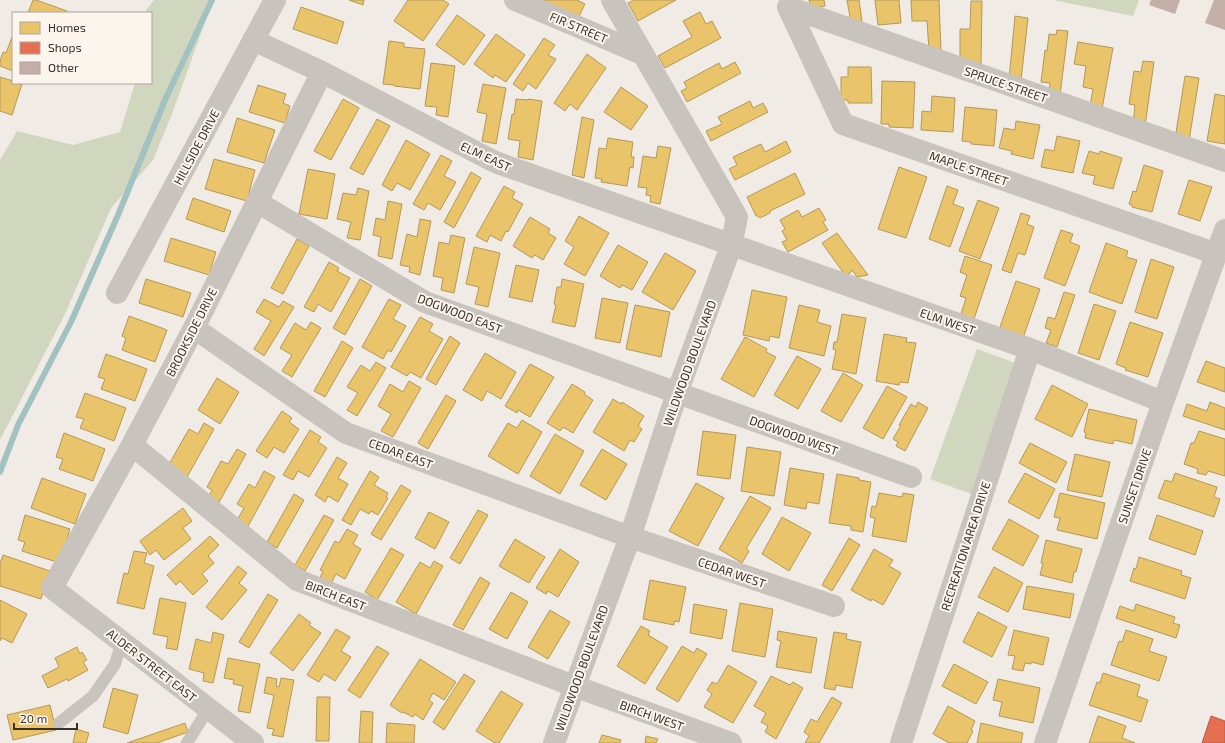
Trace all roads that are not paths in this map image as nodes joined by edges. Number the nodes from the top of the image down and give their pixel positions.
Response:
1 (275, 0) edge
2 (515, 0) edge
3 (612, 0) edge
4 (788, 7) joint
5 (253, 40) junction
6 (642, 54) junction
7 (322, 72) junction
8 (1225, 161) edge
9 (257, 202) junction
10 (1225, 230) edge
11 (731, 246) junction
12 (1217, 254) junction
13 (117, 293) dead end
14 (194, 328) junction
15 (1030, 349) junction
16 (678, 393) junction
17 (1163, 402) junction
18 (132, 445) junction
19 (911, 477) dead end
20 (630, 538) junction
21 (52, 588) joint
22 (834, 606) dead end
23 (122, 641) junction
24 (574, 686) junction
25 (208, 709) junction
26 (59, 723) dead end
27 (187, 743) edge
28 (253, 743) edge
29 (554, 743) edge
30 (731, 743) edge
31 (901, 743) edge
32 (1045, 743) edge

1 - 5 street, HILLSIDE DRIVE
2 - 6 street, FIR STREET
3 - 6 street, WILDWOOD BOULEVARD
4 - 8 street, SPRUCE STREET
4 - 12 street, MAPLE STREET
5 - 7 street, ELM EAST
5 - 13 street, HILLSIDE DRIVE
6 - 11 street, WILDWOOD BOULEVARD
7 - 9 street, BROOKSIDE DRIVE
7 - 11 street, ELM EAST
9 - 14 street, BROOKSIDE DRIVE
9 - 16 street, DOGWOOD EAST
10 - 12 street, SUNSET DRIVE
11 - 15 street, ELM WEST
11 - 16 street, WILDWOOD BOULEVARD
12 - 17 street, SUNSET DRIVE
14 - 18 street, BROOKSIDE DRIVE
14 - 20 street, CEDAR EAST
15 - 17 street, ELM WEST
15 - 31 street, RECREATION AREA DRIVE
16 - 19 street, DOGWOOD WEST
16 - 20 street, WILDWOOD BOULEVARD
17 - 32 street, SUNSET DRIVE
18 - 21 street, BROOKSIDE DRIVE
18 - 24 street, BIRCH EAST
20 - 22 street, CEDAR WEST
20 - 24 street, WILDWOOD BOULEVARD
21 - 23 street, ALDER STREET EAST
23 - 25 street, ALDER STREET EAST
23 - 26 lane
24 - 29 street, WILDWOOD BOULEVARD
24 - 30 street, BIRCH WEST
25 - 27 lane
25 - 28 street, ALDER STREET EAST

